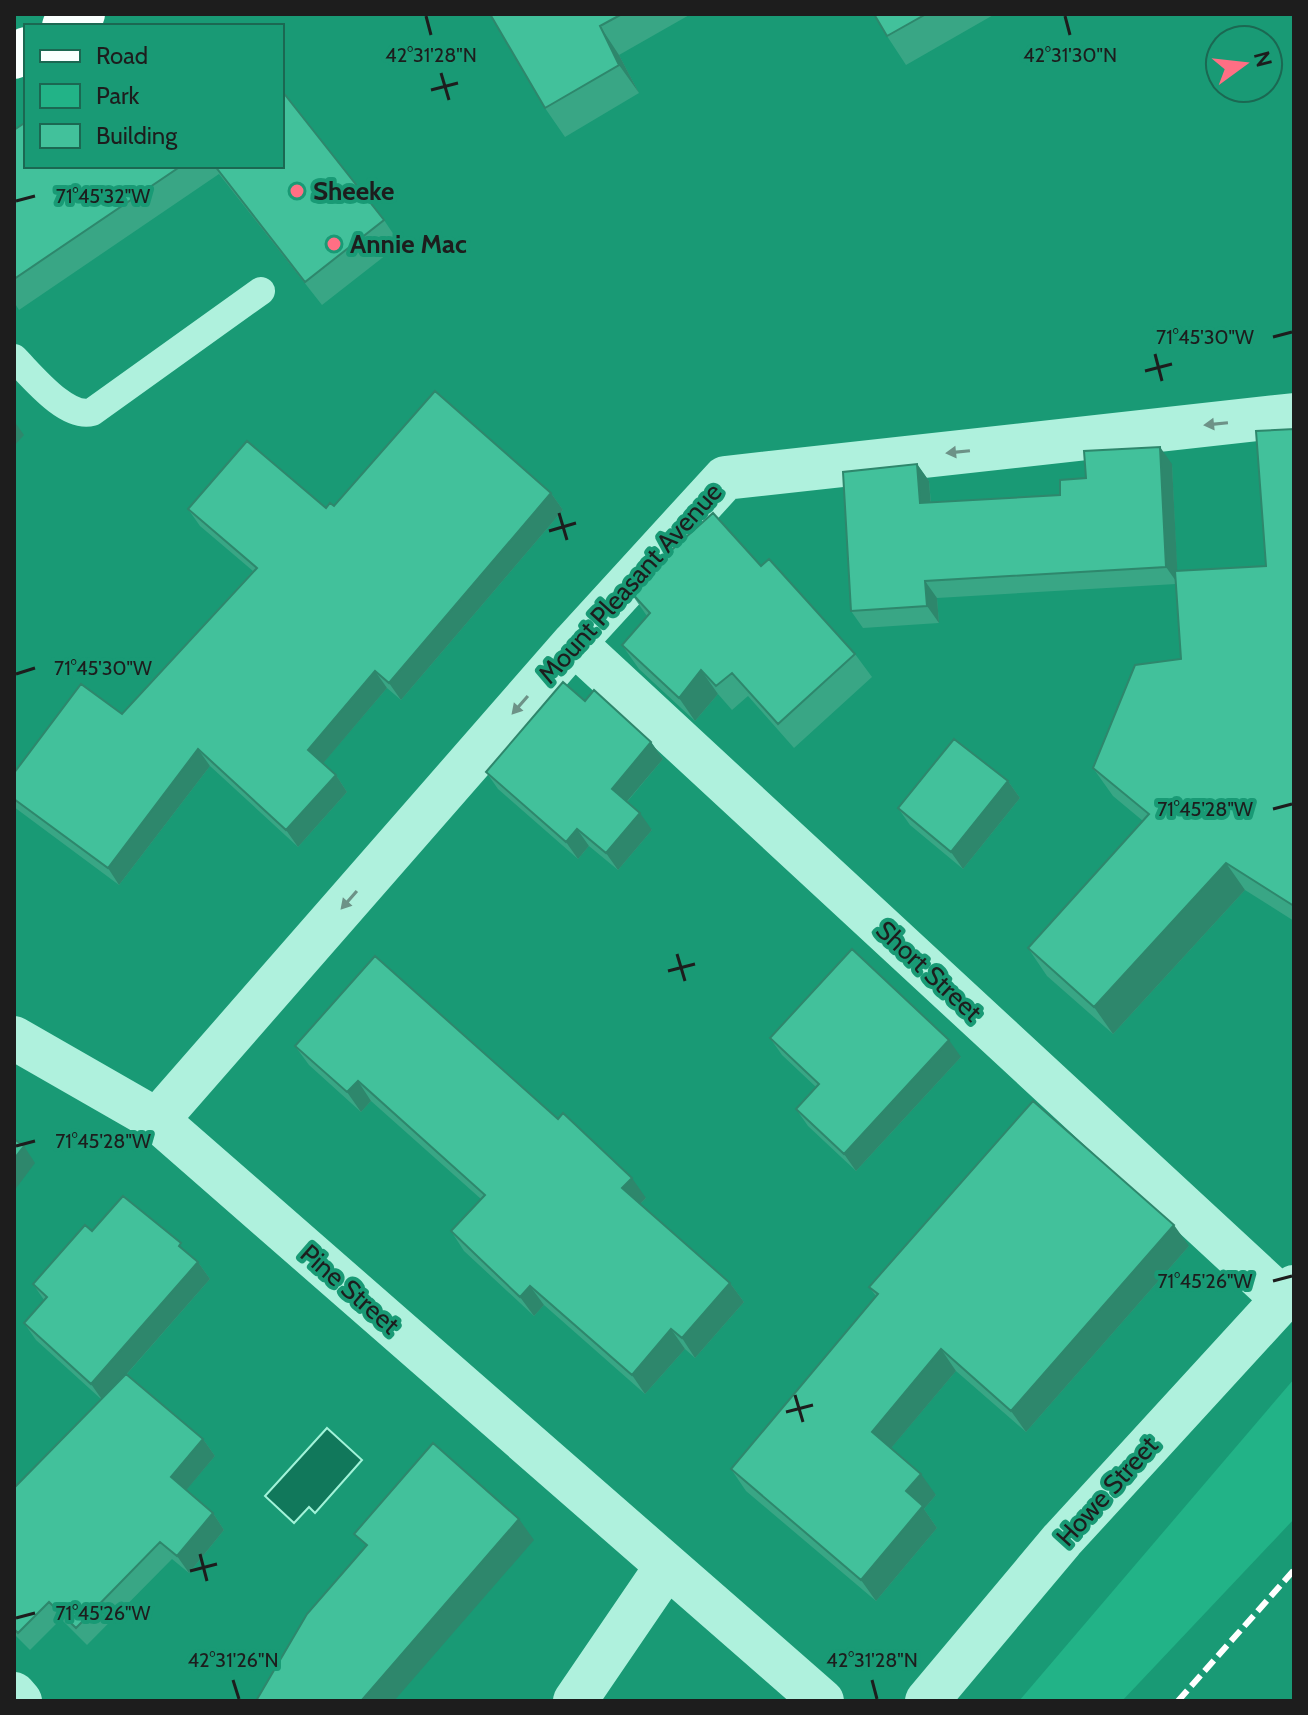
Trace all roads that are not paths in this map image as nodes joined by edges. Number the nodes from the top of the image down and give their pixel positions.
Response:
1 (261, 291) dead end
2 (14, 358) edge
3 (1294, 415) edge
4 (574, 643) junction
5 (14, 1038) edge
6 (157, 1120) junction
7 (1288, 1293) edge
8 (667, 1566) junction
9 (14, 1694) edge
10 (20, 1701) edge
11 (575, 1701) edge
12 (822, 1701) edge
13 (927, 1701) edge

1 - 2 lane
3 -> 4 street, Mount Pleasant Avenue
4 -> 6 street, Mount Pleasant Avenue
4 - 7 street, Short Street
5 - 6 street, Pine Street
6 - 8 street, Pine Street
7 - 13 street, Howe Street
8 - 11 street
8 - 12 street
9 - 10 street

